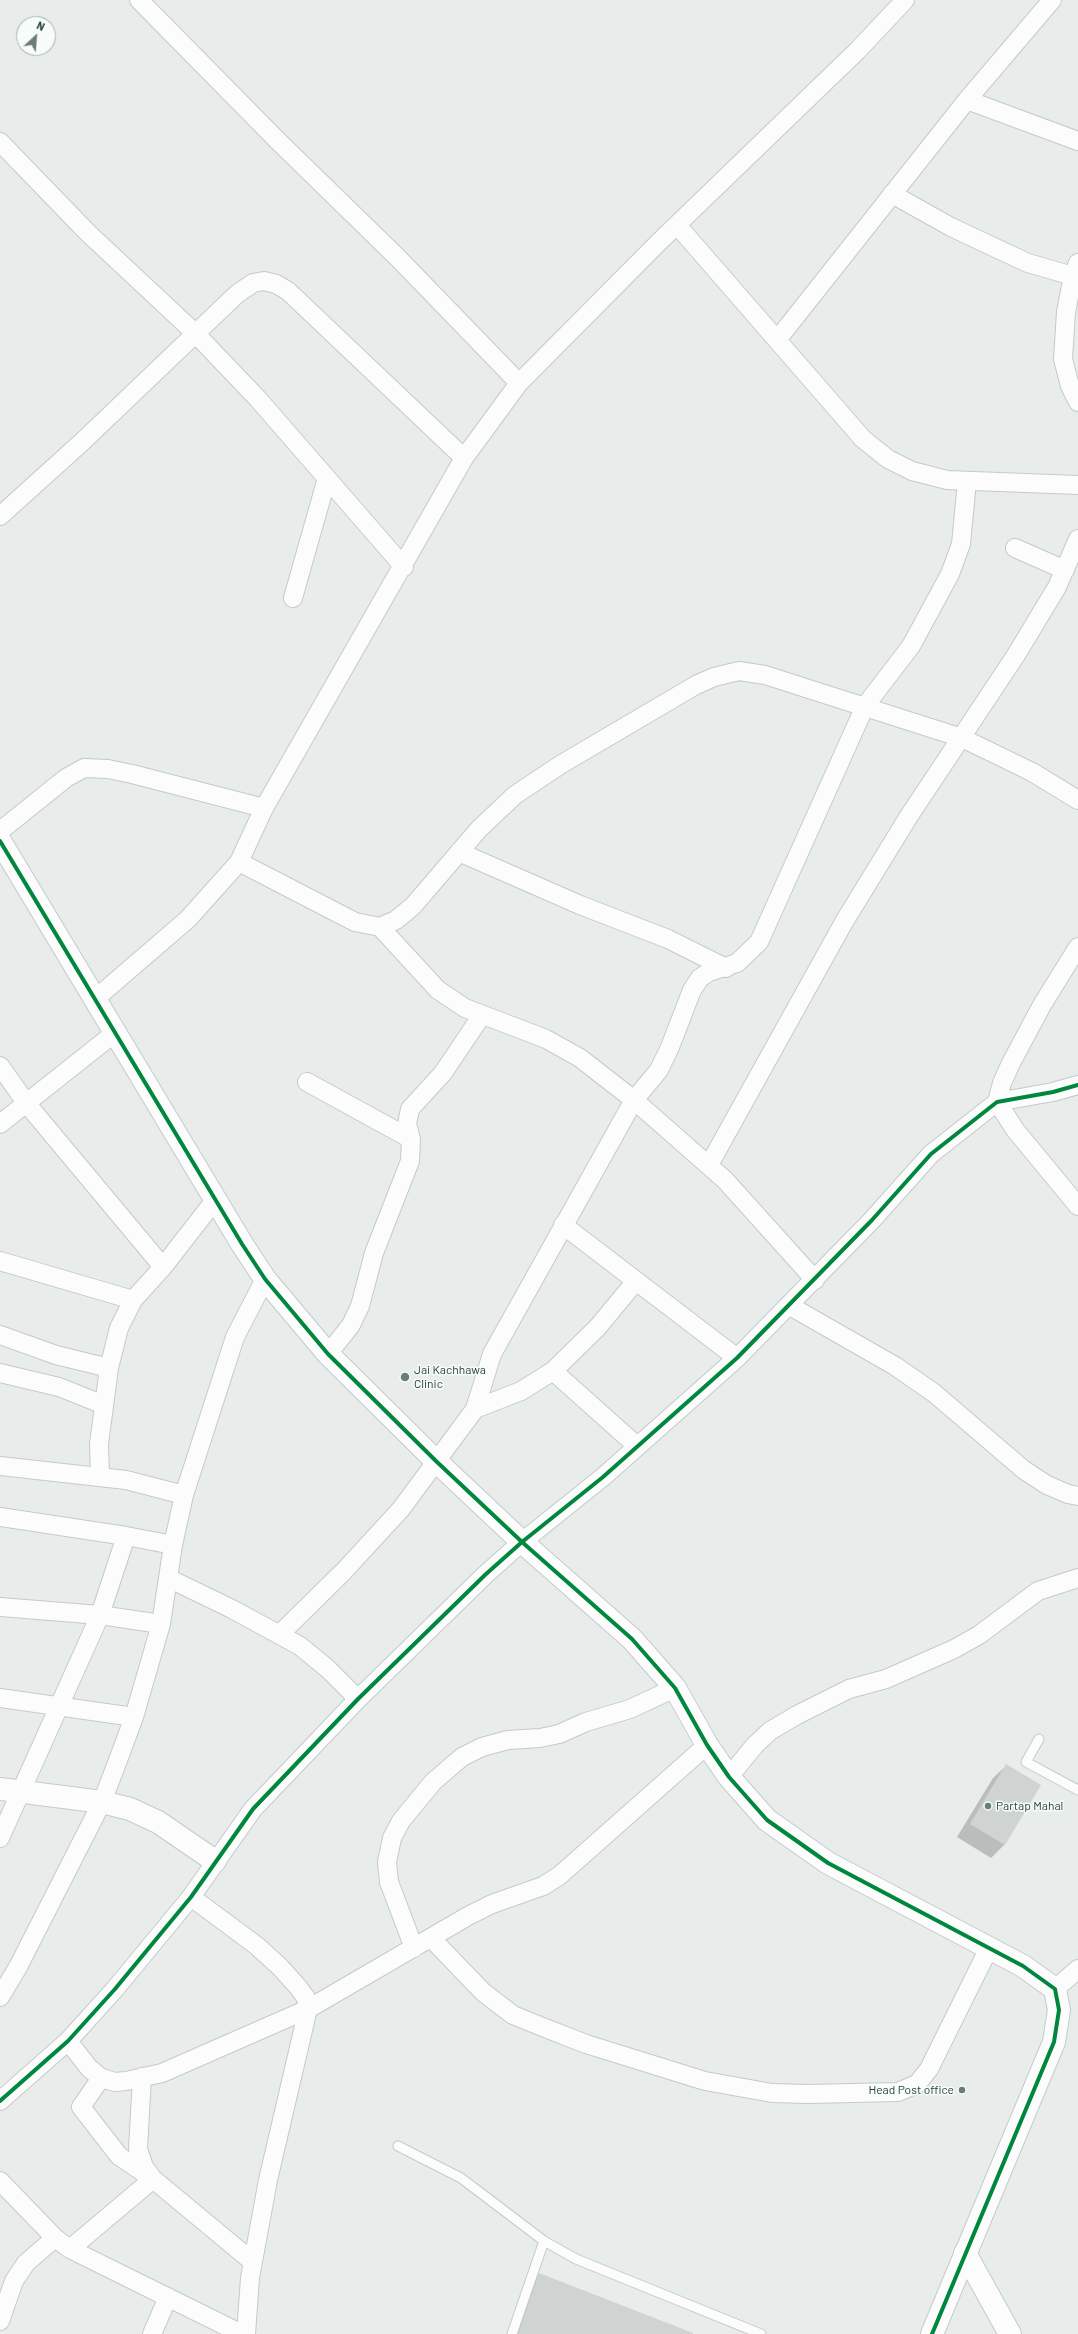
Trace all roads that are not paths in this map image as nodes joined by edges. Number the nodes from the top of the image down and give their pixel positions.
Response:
1 (139, 0) edge
2 (905, 0) edge
3 (1052, 0) edge
4 (966, 100) junction
5 (1078, 141) edge
6 (0, 142) edge
7 (892, 194) junction
8 (677, 225) junction
9 (1076, 269) edge
10 (195, 333) junction
11 (777, 340) junction
12 (519, 383) junction
13 (1078, 402) edge
14 (464, 458) junction
15 (327, 478) junction
16 (967, 481) junction
17 (1078, 485) edge
18 (0, 516) edge
19 (1078, 539) edge
20 (1015, 548) dead end
21 (404, 567) junction
22 (1065, 570) junction
23 (293, 598) dead end
24 (865, 706) junction
25 (962, 738) junction
26 (1078, 800) edge
27 (264, 808) junction
28 (0, 831) edge
29 (0, 841) edge
30 (459, 852) junction
31 (239, 862) junction
32 (380, 927) junction
33 (1078, 947) edge
34 (726, 968) junction
35 (95, 999) junction
36 (482, 1015) junction
37 (116, 1032) junction
38 (0, 1066) edge
39 (307, 1082) dead end
40 (1078, 1085) edge
41 (634, 1100) junction
42 (997, 1102) junction
43 (27, 1104) junction
44 (0, 1124) edge
45 (411, 1139) junction
46 (709, 1165) junction
47 (215, 1200) junction
48 (1078, 1206) edge
49 (563, 1225) junction
50 (0, 1262) edge
51 (163, 1267) junction
52 (264, 1279) junction
53 (815, 1280) junction
54 (636, 1281) junction
55 (133, 1300) junction
56 (790, 1306) junction
57 (0, 1335) edge
58 (328, 1354) junction
59 (736, 1358) junction
60 (109, 1368) junction
61 (553, 1371) junction
62 (0, 1373) edge
63 (104, 1405) junction
64 (475, 1409) junction
65 (637, 1446) junction
66 (437, 1462) junction
67 (0, 1466) edge
68 (100, 1476) junction
69 (184, 1494) junction
70 (1078, 1496) edge
71 (0, 1517) edge
72 (126, 1536) junction
73 (522, 1542) junction
74 (173, 1545) junction
75 (168, 1578) junction
76 (1078, 1578) edge
77 (0, 1607) edge
78 (100, 1615) junction
79 (161, 1624) junction
80 (280, 1634) junction
81 (675, 1688) junction
82 (0, 1698) edge
83 (358, 1699) junction
84 (60, 1705) junction
85 (134, 1717) junction
86 (1039, 1739) dead end
87 (707, 1745) junction
88 (729, 1778) junction
89 (10, 1789) edge
90 (1078, 1790) edge
91 (102, 1802) junction
92 (0, 1838) edge
93 (215, 1861) junction
94 (192, 1897) junction
95 (431, 1938) junction
96 (414, 1948) junction
97 (989, 1948) junction
98 (1078, 1969) edge
99 (1055, 1989) junction
100 (0, 1997) edge
101 (308, 2009) junction
102 (68, 2041) junction
103 (142, 2077) junction
104 (102, 2078) junction
105 (0, 2101) edge
106 (398, 2146) dead end
107 (153, 2179) junction
108 (0, 2181) edge
109 (55, 2238) junction
110 (544, 2240) junction
111 (70, 2249) junction
112 (965, 2253) junction
113 (253, 2262) junction
114 (168, 2297) junction
115 (0, 2321) edge
116 (152, 2334) edge
117 (242, 2334) edge
118 (246, 2334) edge
119 (512, 2334) edge
120 (761, 2334) edge
121 (932, 2334) edge
122 (1010, 2334) edge

1 - 12 street
2 - 8 street
3 - 4 street
4 - 5 street
4 - 7 street
6 - 10 street
7 - 9 street
7 - 11 street
8 - 11 street
8 - 12 street
9 - 13 street
10 - 14 street
10 - 15 street
10 - 18 street
11 - 16 street
12 - 14 street
14 - 21 street
15 - 21 street
15 - 23 street
16 - 17 street
16 - 24 street
19 - 22 street
20 - 22 street
21 - 27 street
22 - 25 street
24 - 25 street
24 - 30 street
24 - 34 street
25 - 26 street
25 - 46 street
27 - 28 street
27 - 31 street
29 - 35 street
30 - 32 street
30 - 34 street
31 - 32 street
31 - 35 street
32 - 36 street
33 - 42 street
34 - 41 street
35 - 37 street
36 - 41 street
36 - 45 street
37 - 43 street
37 - 47 street
38 - 43 street
39 - 45 street
40 - 42 street
41 - 46 street
41 - 49 street
42 - 48 street
42 - 53 street
43 - 44 street
43 - 51 street
45 - 58 street
46 - 53 street
47 - 51 street
47 - 52 street
49 - 54 street
49 - 64 street
50 - 55 street
51 - 55 street
52 - 58 street
52 - 69 street
53 - 56 street
54 - 59 street
54 - 61 street
55 - 60 street
56 - 59 street
56 - 70 street
57 - 60 street
58 - 66 street
59 - 65 street
60 - 63 street
61 - 64 street
61 - 65 street
62 - 63 street
63 - 68 street
64 - 66 street
65 - 73 street
66 - 73 street
66 - 80 street
67 - 68 street
68 - 69 street
69 - 74 street
71 - 72 street
72 - 74 street
72 - 78 street
73 - 81 street
73 - 83 street
74 - 75 street
75 - 79 street
75 - 80 street
76 - 88 street
77 - 78 street
78 - 79 street
78 - 84 street
79 - 85 street
80 - 83 street
81 - 87 street
81 - 96 street
82 - 84 street
83 - 93 street
84 - 85 street
84 - 89 street
85 - 91 street
86 - 90 lane
87 - 88 street
87 - 95 street
88 - 97 street
89 - 91 street
89 - 92 street
91 - 93 street
91 - 100 street
93 - 94 street
94 - 101 street
94 - 102 street
95 - 96 street
95 - 97 street
96 - 101 street
97 - 99 street
98 - 99 street
99 - 112 street
101 - 103 street
101 - 113 street
102 - 104 street
102 - 105 street
103 - 104 street
103 - 107 street
104 - 107 street
106 - 110 lane
107 - 111 street
107 - 113 street
108 - 109 street
109 - 111 street
109 - 115 street
110 - 119 lane
110 - 120 lane
111 - 114 street
112 - 121 street
112 - 122 street
113 - 118 street
114 - 116 street
114 - 117 street

